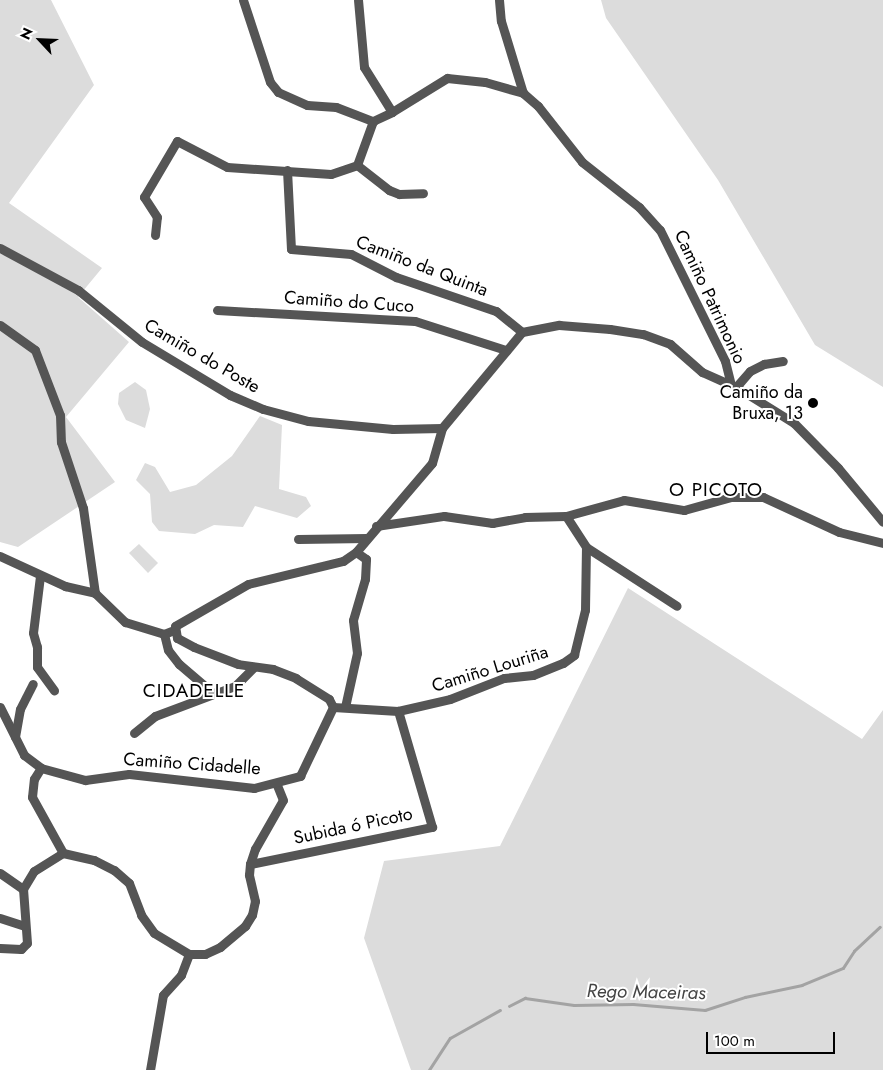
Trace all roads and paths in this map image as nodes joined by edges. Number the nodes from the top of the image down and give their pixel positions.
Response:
1 (243, 0) edge
2 (358, 0) edge
3 (499, 0) edge
4 (523, 93) junction
5 (392, 112) junction
6 (373, 121) junction
7 (357, 165) junction
8 (287, 170) junction
9 (423, 193) dead end
10 (155, 235) dead end
11 (0, 248) edge
12 (217, 310) dead end
13 (0, 325) edge
14 (522, 332) junction
15 (506, 350) junction
16 (783, 361) dead end
17 (733, 386) junction
18 (442, 428) junction
19 (566, 516) junction
20 (883, 522) edge
21 (376, 526) junction
22 (367, 538) junction
23 (298, 539) dead end
24 (883, 543) edge
25 (586, 547) junction
26 (356, 552) junction
27 (0, 556) edge
28 (40, 576) junction
29 (95, 594) junction
30 (677, 606) dead end
31 (174, 630) junction
32 (164, 634) junction
33 (254, 667) junction
34 (33, 684) dead end
35 (54, 690) dead end
36 (214, 694) junction
37 (333, 707) junction
38 (0, 708) edge
39 (345, 708) junction
40 (398, 711) junction
41 (134, 733) dead end
42 (15, 738) junction
43 (41, 768) junction
44 (276, 783) junction
45 (63, 853) junction
46 (250, 864) junction
47 (0, 873) edge
48 (23, 888) junction
49 (0, 918) edge
50 (25, 926) junction
51 (0, 948) edge
52 (188, 954) junction
53 (150, 1070) edge

1 - 6 street
2 - 5 street
3 - 4 street
4 - 5 street, Camiño Patrimonio
4 - 17 street, Camiño Patrimonio
5 - 6 street, Camiño Patrimonio
6 - 7 street
7 - 8 street
7 - 9 street
8 - 10 street
8 - 14 street, Camiño da Quinta
11 - 18 street, Camiño do Poste
12 - 15 street, Camiño do Cuco
13 - 29 street
14 - 15 street
14 - 17 street
15 - 18 street
16 - 17 street
17 - 20 street
18 - 21 street
19 - 21 street
19 - 24 street
19 - 25 street
21 - 22 street
22 - 23 street
22 - 26 street
25 - 30 street
25 - 40 street, Camiño Louriña
26 - 31 street
26 - 39 street
27 - 28 street
28 - 29 street
28 - 35 street
29 - 32 street
31 - 32 street
31 - 33 street
32 - 36 street
33 - 36 street
33 - 37 street
34 - 42 street
36 - 41 street
37 - 39 street, Camiño Louriña
37 - 44 street, Camiño Cidadelle
38 - 42 street
39 - 40 street, Camiño Louriña
40 - 46 street, Subida ó Picoto
42 - 43 street
43 - 44 street, Camiño Cidadelle
43 - 45 street
44 - 46 street
45 - 48 street
45 - 52 street
46 - 52 street
47 - 48 street
48 - 50 street
49 - 50 street
50 - 51 street
52 - 53 street

